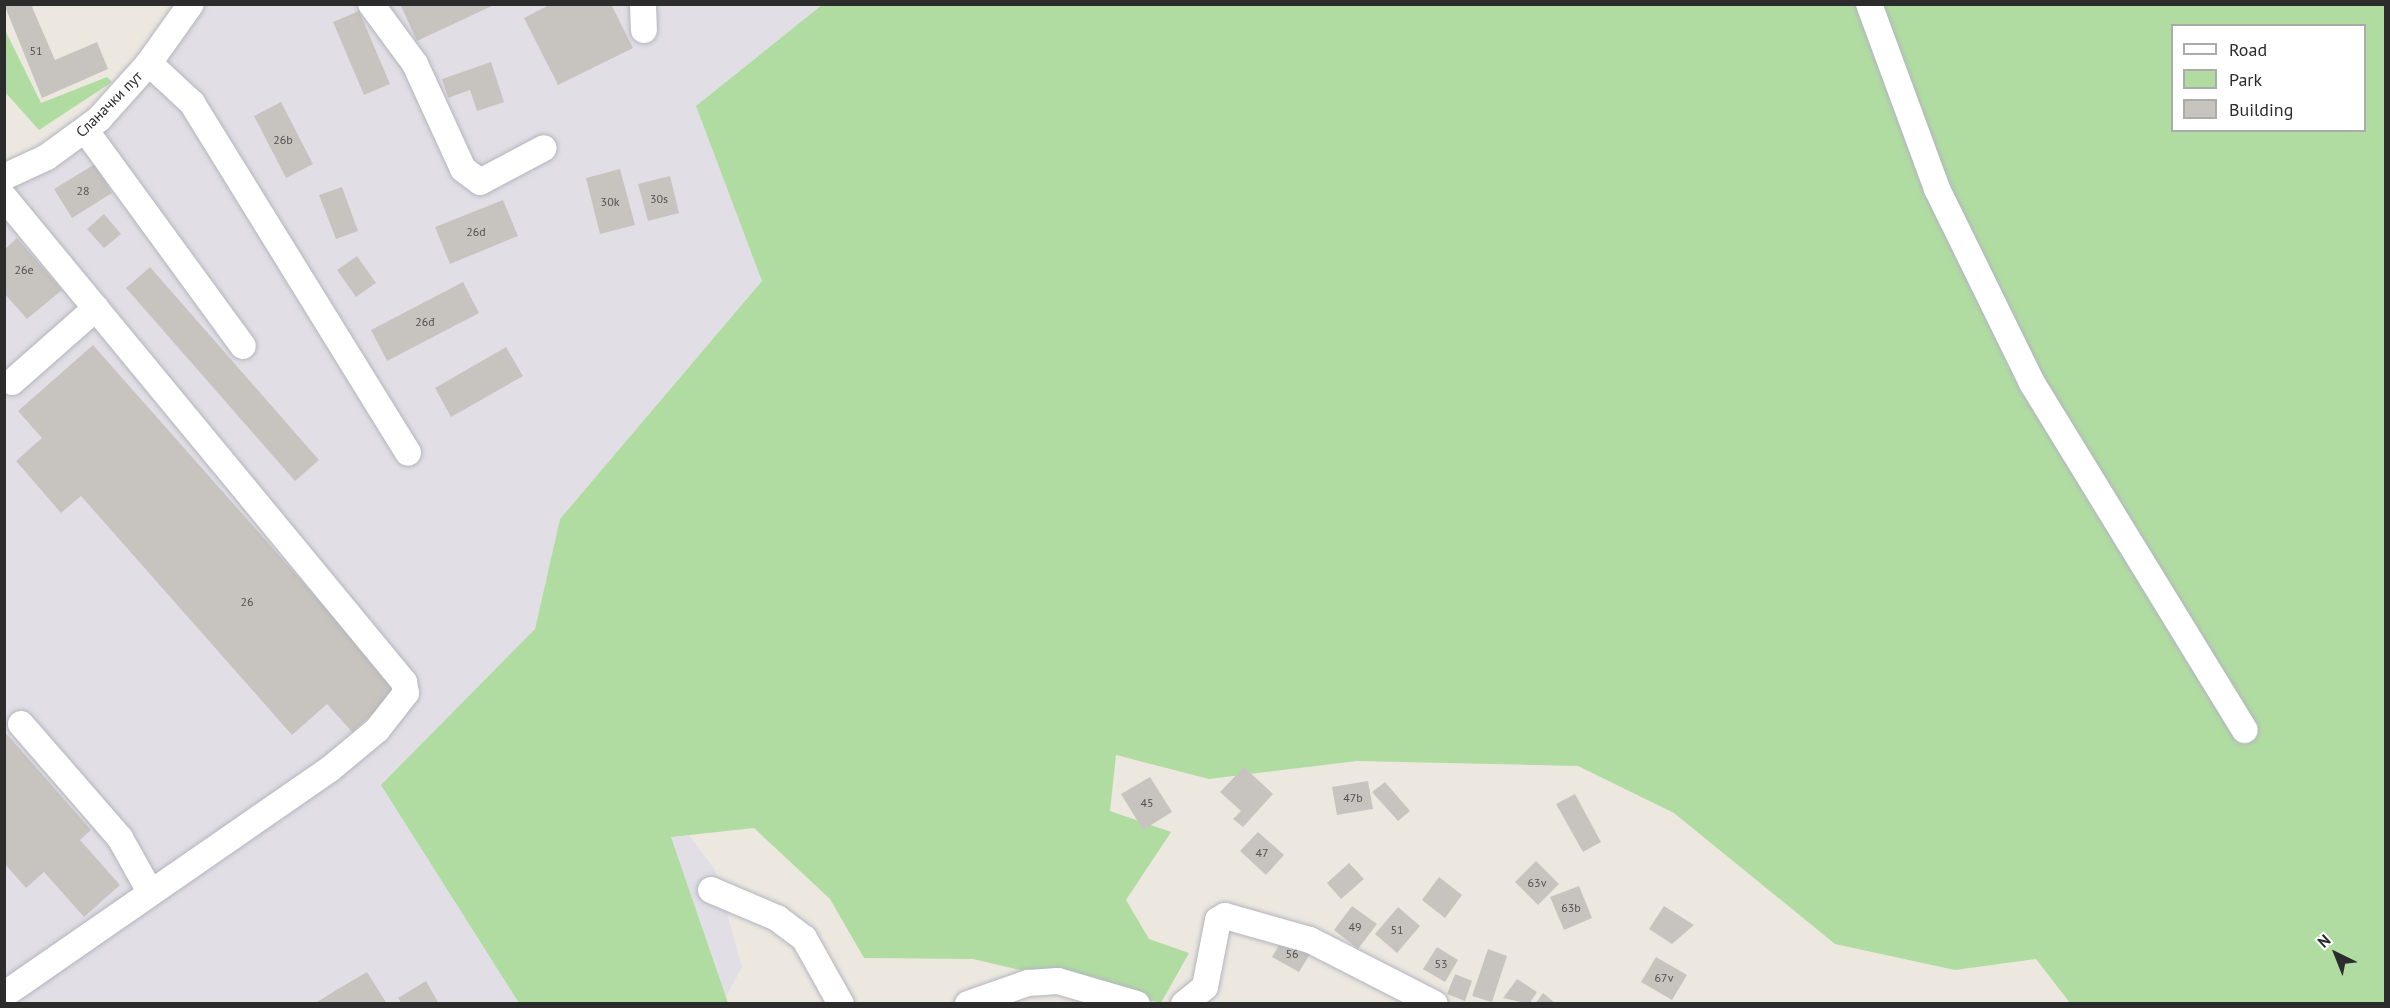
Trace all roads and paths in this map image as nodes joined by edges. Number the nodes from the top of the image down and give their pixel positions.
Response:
1 (191, 4) edge
2 (371, 4) edge
3 (643, 4) edge
4 (1869, 4) edge
5 (645, 30) dead end
6 (149, 63) junction
7 (86, 130) junction
8 (544, 148) dead end
9 (4, 177) edge
10 (4, 197) edge
11 (96, 308) junction
12 (243, 346) dead end
13 (12, 382) dead end
14 (408, 453) dead end
15 (21, 724) dead end
16 (2245, 730) dead end
17 (711, 890) dead end
18 (150, 892) junction
19 (4, 995) edge
20 (841, 1004) edge
21 (968, 1004) edge
22 (1137, 1004) edge
23 (1184, 1004) edge
24 (1435, 1004) edge

1 - 6 street, Сланачки пут
2 - 8 street
3 - 5 street
4 - 16 street
6 - 7 street, Сланачки пут
6 - 14 street
7 - 9 street, Сланачки пут
7 - 12 street
10 - 11 street
11 - 13 street
11 - 18 street
15 - 18 street
17 - 20 street
18 - 19 street
21 - 22 street
23 - 24 street

